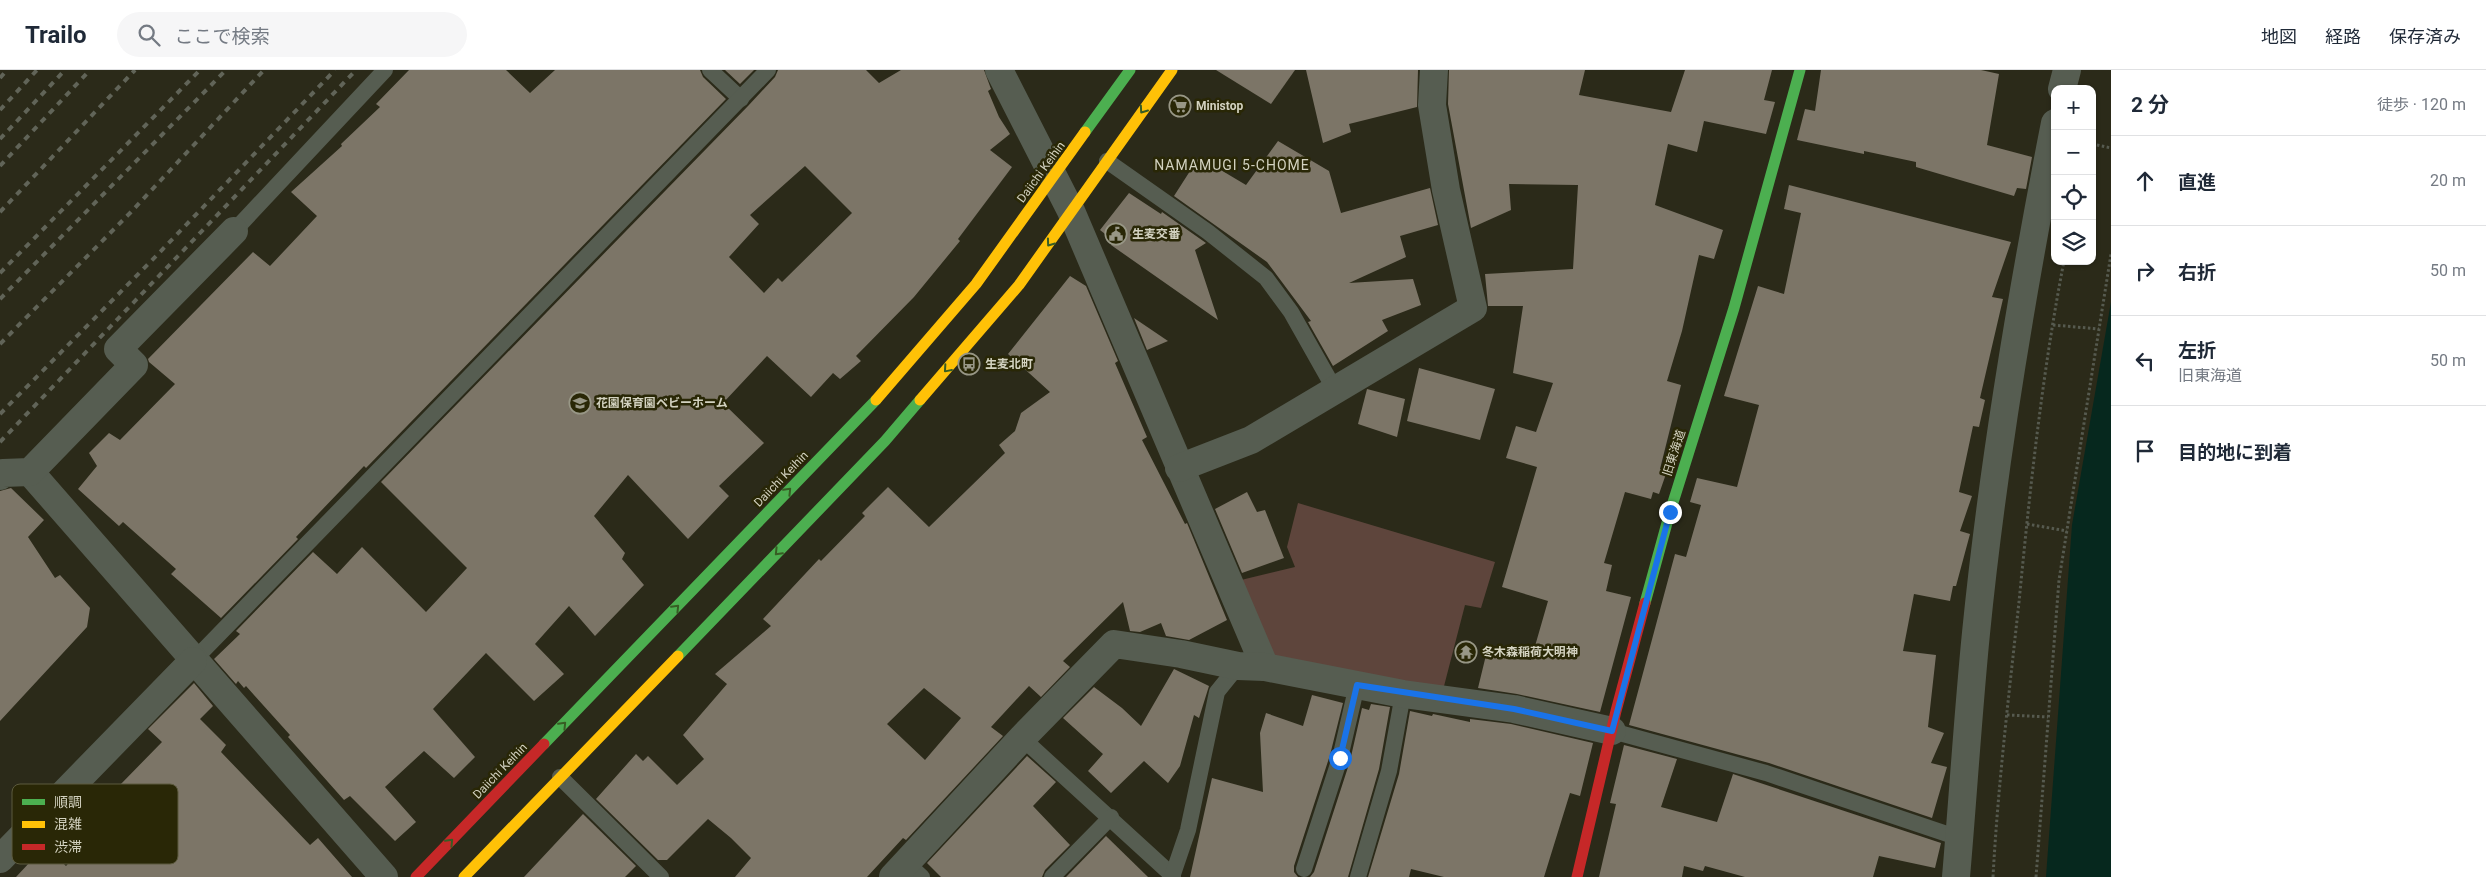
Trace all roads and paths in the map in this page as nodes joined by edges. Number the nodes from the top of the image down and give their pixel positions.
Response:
1 (385, 70) edge
2 (710, 70) edge
3 (768, 70) edge
4 (999, 70) edge
5 (1130, 70) edge
6 (1172, 70) edge
7 (1434, 70) edge
8 (1800, 70) edge
9 (2066, 70) edge
10 (2063, 85) edge
11 (741, 99) junction
12 (2054, 130) edge
13 (2096, 145) edge
14 (2111, 148) edge
15 (1108, 161) junction
16 (1054, 177) junction
17 (1071, 211) junction
18 (234, 231) joint
19 (2111, 254) edge
20 (2063, 265) edge
21 (2053, 325) junction
22 (2099, 329) junction
23 (1335, 390) junction
24 (1179, 468) junction
25 (30, 472) junction
26 (0, 476) edge
27 (2027, 524) junction
28 (2067, 531) junction
29 (193, 661) junction
30 (1252, 667) junction
31 (1357, 685) junction
32 (1403, 694) junction
33 (2007, 715) junction
34 (2048, 717) junction
35 (1612, 731) junction
36 (1022, 738) junction
37 (560, 777) junction
38 (74, 784) edge
39 (1111, 816) junction
40 (1959, 838) junction
41 (12, 848) edge
42 (0, 860) edge
43 (1304, 869) dead end
44 (907, 872) edge
45 (1173, 876) edge
46 (384, 877) edge
47 (416, 877) edge
48 (464, 877) edge
49 (662, 877) edge
50 (1052, 877) edge
51 (1358, 877) edge
52 (1578, 877) edge
53 (1956, 877) edge
54 (1993, 877) edge
55 (2036, 877) edge

1 - 18 lane
2 - 11 lane
3 - 11 lane
4 - 16 street
5 - 16 main road, Daiichi Keihin
6 -> 15 main road
7 - 23 street
8 - 35 main road, 旧東海道
9 - 10 street
11 - 29 lane
12 - 40 street
13 - 14 path
15 - 17 main road
15 - 23 lane
16 - 17 street
47 -> 16 main road, Daiichi Keihin
17 - 24 street
17 -> 37 main road
18 - 25 street
19 - 22 path
20 - 21 path
21 - 22 path
21 - 27 path
22 - 28 path
23 - 24 street
24 - 30 street
25 - 26 street
25 - 29 street
27 - 28 path
27 - 33 path
28 - 34 path
29 - 38 street
29 - 46 street
30 - 31 street
30 - 36 street
30 - 45 lane
31 - 32 street
31 - 43 lane
32 - 35 street
32 - 51 lane
33 - 34 path
33 - 54 path
34 - 55 path
35 - 40 lane
35 - 52 main road, 旧東海道
36 - 39 lane
36 - 44 street
37 - 48 main road
37 - 49 lane
39 - 45 lane
39 - 50 lane
40 - 53 street
41 - 42 street

